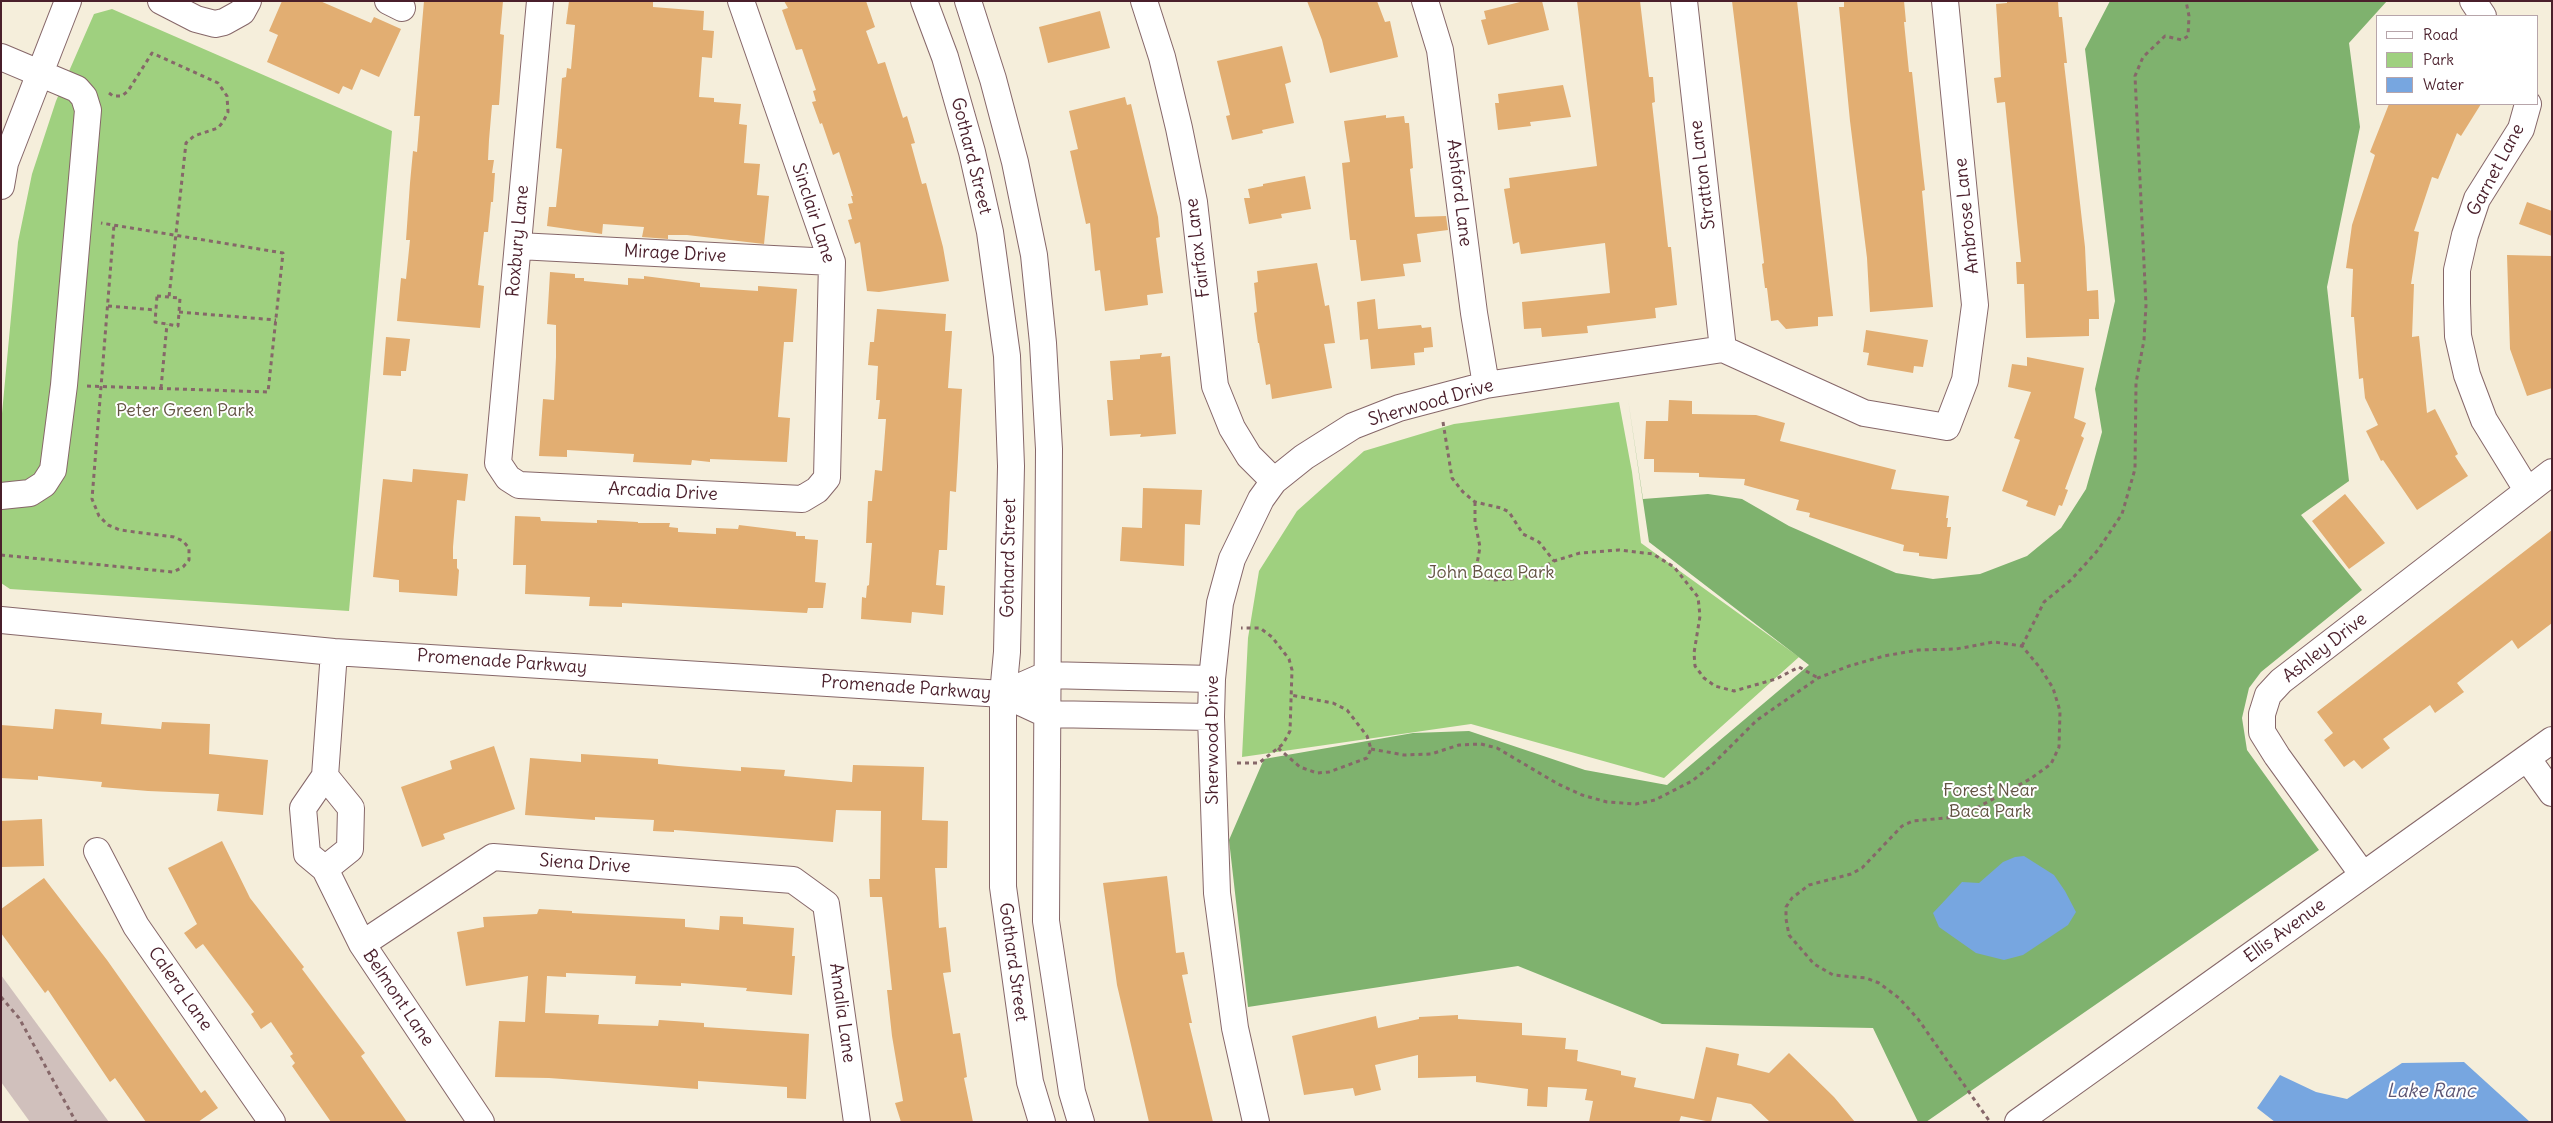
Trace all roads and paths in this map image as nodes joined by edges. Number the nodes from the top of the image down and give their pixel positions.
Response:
1 (68, 1) edge
2 (161, 1) edge
3 (540, 1) edge
4 (741, 1) edge
5 (924, 1) edge
6 (968, 1) edge
7 (1144, 1) edge
8 (1425, 1) edge
9 (1684, 1) edge
10 (1946, 1) edge
11 (2186, 1) edge
12 (2473, 1) edge
13 (237, 6) edge
14 (2482, 15) edge
15 (1, 57) edge
16 (40, 74) junction
17 (77, 88) junction
18 (2528, 105) edge
19 (1, 186) edge
20 (78, 221) junction
21 (114, 225) junction
22 (176, 237) junction
23 (518, 246) junction
24 (832, 262) junction
25 (169, 297) junction
26 (108, 306) junction
27 (156, 310) junction
28 (179, 312) junction
29 (276, 320) junction
30 (167, 324) junction
31 (1724, 349) junction
32 (64, 385) junction
33 (102, 386) junction
34 (1486, 386) junction
35 (161, 388) junction
36 (1440, 397) junction
37 (2552, 472) edge
38 (508, 478) joint
39 (1274, 481) junction
40 (817, 490) joint
41 (2527, 490) junction
42 (1, 496) edge
43 (1475, 502) junction
44 (1, 555) edge
45 (1554, 561) junction
46 (1, 620) edge
47 (1218, 627) junction
48 (2022, 646) junction
49 (334, 652) junction
50 (1046, 675) junction
51 (1818, 678) junction
52 (1212, 679) junction
53 (1003, 694) junction
54 (1291, 695) junction
55 (1046, 714) junction
56 (1211, 717) junction
57 (2552, 740) edge
58 (1278, 748) junction
59 (1371, 749) junction
60 (2527, 758) junction
61 (1212, 764) junction
62 (326, 776) junction
63 (2552, 793) edge
64 (97, 851) dead end
65 (325, 869) junction
66 (2363, 875) junction
67 (826, 904) joint
68 (362, 944) junction
69 (1, 997) edge
70 (76, 1122) edge
71 (272, 1122) edge
72 (481, 1122) edge
73 (858, 1122) edge
74 (1042, 1122) edge
75 (1081, 1122) edge
76 (1256, 1122) edge
77 (1990, 1122) edge
78 (2018, 1122) edge

1 - 16 street
2 - 13 street
3 - 23 street, Roxbury Lane
4 - 24 street, Sinclair Lane
5 - 53 street, Gothard Street
6 - 50 street
7 - 39 street, Fairfax Lane
8 - 34 street, Ashford Lane
9 - 31 street, Stratton Lane
10 - 31 street, Ambrose Lane
11 - 48 path
12 - 14 street
15 - 16 street
16 - 17 street
16 - 19 street
17 - 20 street
17 - 22 path
18 - 41 street, Garnet Lane
20 - 21 path
20 - 32 street
21 - 22 path
21 - 26 path
22 - 25 path
22 - 29 path
23 - 24 street, Mirage Drive
23 - 38 street, Roxbury Lane
24 - 40 street, Sinclair Lane
25 - 27 path
25 - 28 path
26 - 27 path
26 - 33 path
27 - 30 path
28 - 29 path
28 - 30 path
29 - 35 path
30 - 35 path
31 - 34 street, Sherwood Drive
32 - 33 path
32 - 42 street
33 - 35 path
33 - 44 path
34 - 36 street, Sherwood Drive
36 - 39 street, Sherwood Drive
36 - 43 path
37 - 41 street, Ashley Drive
38 - 40 street, Arcadia Drive
39 - 47 street, Sherwood Drive
41 - 66 street, Ashley Drive
43 - 45 path
43 - 45 path
45 - 51 path
46 - 49 street, Promenade Parkway
47 - 52 street, Sherwood Drive
47 - 54 path
48 - 51 path
48 - 77 path
49 - 53 street, Promenade Parkway
49 - 62 street
50 - 52 street, Promenade Parkway
50 - 53 street, Promenade Parkway
50 - 55 street
51 - 59 path
52 - 56 street, Sherwood Drive
53 - 55 street, Promenade Parkway
53 - 74 street, Gothard Street
54 - 58 path
54 - 59 path
55 - 56 street, Promenade Parkway
55 - 75 street
56 - 61 street, Sherwood Drive
57 - 60 street, Ellis Avenue
58 - 59 path
58 - 61 path
60 - 63 street
60 - 66 street, Ellis Avenue
61 - 76 street, Sherwood Drive
62 - 65 street, Belmont Lane
62 - 65 street
64 - 71 street, Calera Lane
65 - 68 street, Belmont Lane
66 - 78 street, Ellis Avenue
67 - 68 street, Siena Drive
67 - 73 street, Amalia Lane
68 - 72 street, Belmont Lane
69 - 70 path

